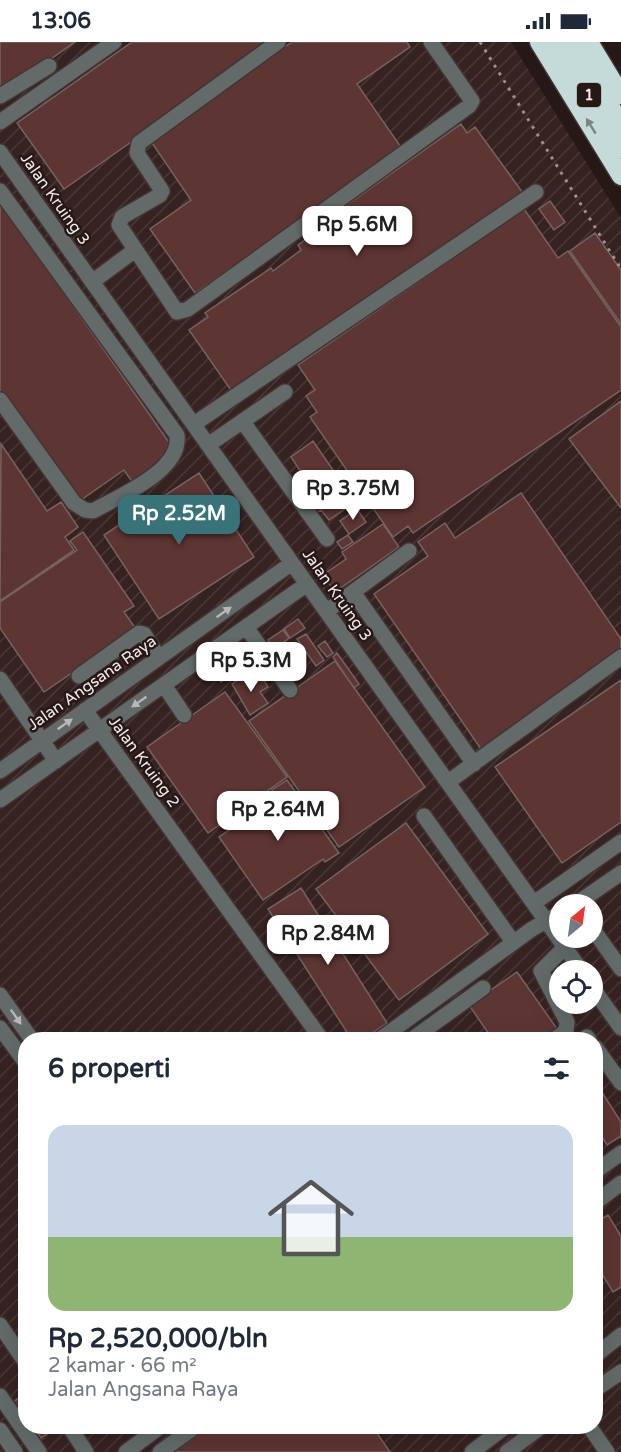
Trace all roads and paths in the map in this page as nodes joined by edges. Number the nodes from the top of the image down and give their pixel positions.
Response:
1 (114, 42) edge
2 (278, 42) edge
3 (431, 42) edge
4 (539, 42) edge
5 (556, 42) edge
6 (572, 42) edge
7 (589, 42) edge
8 (602, 42) edge
9 (48, 66) dead end
10 (621, 74) edge
11 (621, 95) edge
12 (0, 96) edge
13 (0, 122) edge
14 (621, 124) edge
15 (621, 149) edge
16 (0, 152) edge
17 (621, 176) edge
18 (0, 191) edge
19 (536, 192) dead end
20 (135, 250) junction
21 (92, 282) junction
22 (285, 392) dead end
23 (0, 400) edge
24 (243, 422) junction
25 (194, 424) junction
26 (208, 445) junction
27 (327, 539) dead end
28 (409, 551) dead end
29 (292, 563) junction
30 (307, 584) junction
31 (352, 592) junction
32 (327, 611) junction
33 (246, 627) junction
34 (621, 657) edge
35 (159, 658) junction
36 (80, 676) dead end
37 (0, 679) edge
38 (164, 685) junction
39 (290, 690) dead end
40 (85, 710) junction
41 (184, 715) dead end
42 (99, 730) junction
43 (41, 741) junction
44 (56, 761) junction
45 (474, 764) junction
46 (1, 768) edge
47 (448, 782) junction
48 (0, 800) edge
49 (424, 816) dead end
50 (621, 842) edge
51 (621, 873) edge
52 (591, 894) edge
53 (534, 903) junction
54 (549, 914) edge
55 (549, 920) edge
56 (513, 942) junction
57 (603, 944) edge
58 (564, 948) edge
59 (621, 969) edge
60 (483, 988) dead end
61 (0, 995) edge
62 (603, 1003) edge
63 (0, 1028) edge
64 (621, 1028) edge
65 (26, 1032) edge
66 (316, 1032) edge
67 (390, 1032) edge
68 (422, 1032) edge
69 (565, 1032) edge
70 (18, 1052) edge
71 (603, 1058) edge
72 (621, 1083) edge
73 (621, 1153) edge
74 (603, 1167) edge
75 (621, 1183) edge
76 (603, 1197) edge
77 (0, 1325) edge
78 (621, 1335) edge
79 (603, 1349) edge
80 (18, 1351) edge
81 (621, 1372) edge
82 (603, 1384) edge
83 (0, 1396) edge
84 (18, 1422) edge
85 (0, 1430) edge
86 (26, 1434) edge
87 (74, 1434) edge
88 (150, 1434) edge
89 (182, 1434) edge
90 (496, 1434) edge
91 (531, 1434) edge
92 (595, 1434) edge
93 (15, 1452) edge
94 (39, 1452) edge
95 (86, 1452) edge
96 (126, 1452) edge
97 (160, 1452) edge
98 (472, 1452) edge
99 (507, 1452) edge
100 (607, 1452) edge

1 - 13 street
2 - 20 street
3 - 20 street
17 -> 4 highway
5 - 15 highway, 1
6 - 14 highway, 1
7 - 11 highway, 1
8 - 10 highway, 1
9 - 12 street
16 - 21 street, Jalan Kruing 3
18 - 23 street
19 - 25 street
20 - 21 street
21 - 25 street, Jalan Kruing 3
22 - 24 street
24 - 26 street
24 - 27 street
25 - 26 street, Jalan Kruing 3
26 - 29 street, Jalan Kruing 3
28 - 31 street
29 - 30 street, Jalan Kruing 3
35 -> 29 street, Jalan Angsana Raya
30 - 32 street, Jalan Kruing 3
30 - 33 street
31 - 32 street
31 - 45 street
32 - 47 street, Jalan Kruing 3
33 - 38 street
33 - 39 street
34 - 45 street
35 - 36 street
35 - 40 street, Jalan Angsana Raya
37 - 43 street
38 - 41 street
38 -> 42 street
40 - 42 street, Jalan Kruing 2
43 -> 40 street, Jalan Angsana Raya
42 - 44 street
42 - 66 street, Jalan Kruing 2
43 - 44 street
43 - 46 street, Jalan Angsana Raya
44 - 48 street
45 - 47 street
47 - 53 street, Jalan Kruing 3
49 - 56 street
50 - 53 street
51 - 52 street
53 - 54 street, Jalan Kruing 3
55 - 56 street
56 - 67 street
57 - 59 street
58 - 69 street
60 - 68 street
61 -> 65 street
62 - 64 street
63 - 70 street
71 - 72 street
73 - 74 street
75 - 76 street
77 - 80 street
78 - 79 street
81 - 82 street
83 - 84 street
85 - 93 street
86 - 94 street
87 - 95 street
88 - 96 street
89 - 97 street
90 - 98 street
91 - 99 street
92 - 100 street

